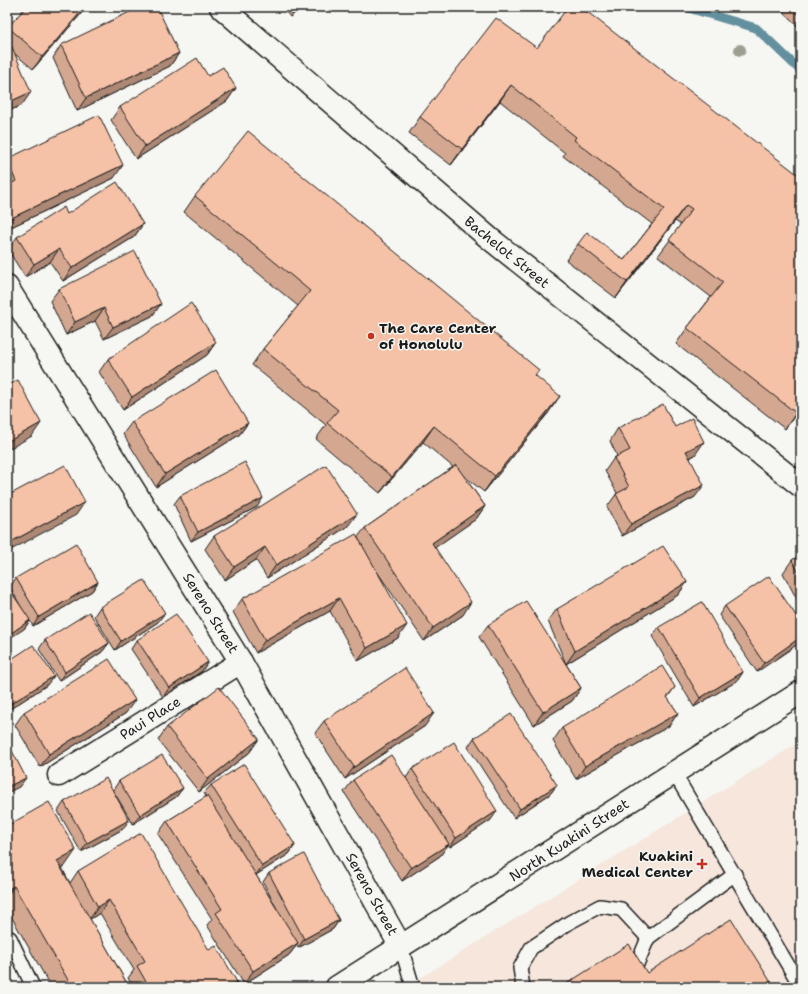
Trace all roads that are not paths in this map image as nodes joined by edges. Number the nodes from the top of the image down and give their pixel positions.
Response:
1 (221, 7) edge
2 (7, 287) edge
3 (801, 486) edge
4 (241, 662) junction
5 (801, 692) edge
6 (674, 773) junction
7 (59, 775) dead end
8 (734, 874) junction
9 (10, 938) dead end
10 (648, 938) junction
11 (401, 946) junction
12 (631, 979) edge
13 (33, 987) edge
14 (337, 987) edge
15 (413, 987) edge
16 (523, 987) edge
17 (801, 987) edge

1 - 3 street, Bachelot Street
2 - 4 street, Sereno Street
4 - 7 street, Paui Place
4 - 11 street, Sereno Street
5 - 6 street, North Kuakini Street
6 - 8 lane
6 - 11 street, North Kuakini Street
8 - 10 lane
8 - 17 lane
9 - 13 lane
10 - 12 lane
10 - 16 lane
11 - 14 street, North Kuakini Street
11 - 15 lane

